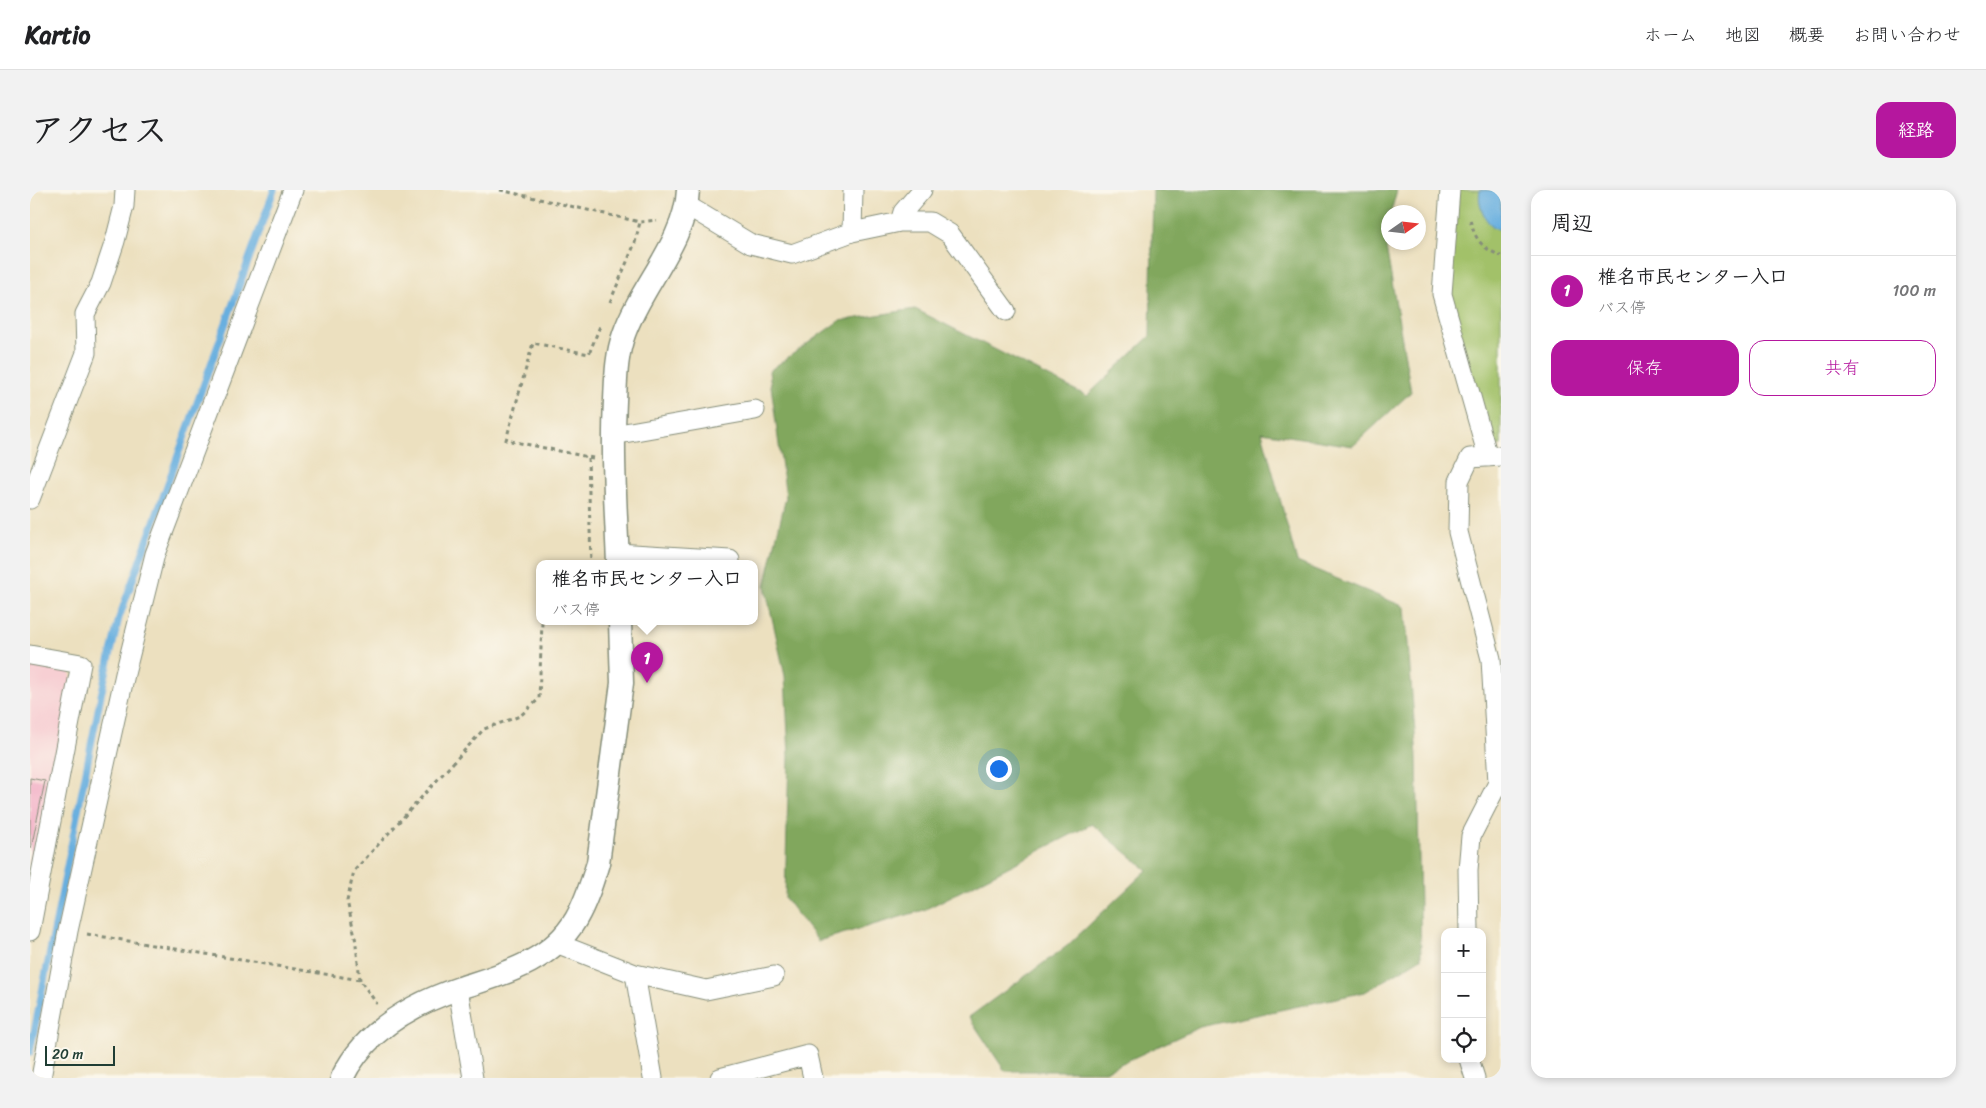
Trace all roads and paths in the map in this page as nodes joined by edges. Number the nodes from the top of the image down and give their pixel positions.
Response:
1 (125, 190) edge
2 (293, 190) edge
3 (500, 190) edge
4 (853, 190) edge
5 (922, 190) edge
6 (1450, 190) edge
7 (688, 198) edge
8 (1468, 216) dead end
9 (640, 222) junction
10 (900, 222) junction
11 (852, 232) junction
12 (1501, 256) edge
13 (607, 311) dead end
14 (1006, 311) dead end
15 (603, 320) dead end
16 (755, 410) dead end
17 (613, 446) junction
18 (1495, 456) edge
19 (588, 458) junction
20 (30, 499) edge
21 (617, 559) edge
22 (591, 560) edge
23 (730, 560) dead end
24 (542, 625) edge
25 (620, 625) edge
26 (30, 655) edge
27 (1469, 928) edge
28 (30, 931) edge
29 (68, 931) junction
30 (556, 943) junction
31 (635, 974) junction
32 (774, 976) dead end
33 (360, 980) junction
34 (458, 989) junction
35 (390, 1021) junction
36 (1470, 1063) edge
37 (41, 1078) edge
38 (342, 1078) edge
39 (473, 1078) edge
40 (653, 1078) edge
41 (720, 1078) edge
42 (813, 1078) edge
43 (1475, 1078) edge

1 - 20 street
2 - 29 street
3 - 9 path
4 - 11 street
5 - 10 street
6 - 18 street
7 - 9 path
7 - 11 street
7 - 17 street
8 - 12 path
9 - 13 path
10 - 11 street
10 - 14 street
15 - 19 path
16 - 17 street
17 - 19 path
17 - 21 street
18 - 27 street
19 - 22 path
21 - 23 street
24 - 33 path
25 - 30 street
26 - 28 street
29 - 33 path
29 - 37 street
30 - 31 street
30 - 34 street
31 - 32 street
31 - 40 street
33 - 35 path
34 - 35 street
34 - 39 street
35 - 38 street
36 - 43 street
41 - 42 street

